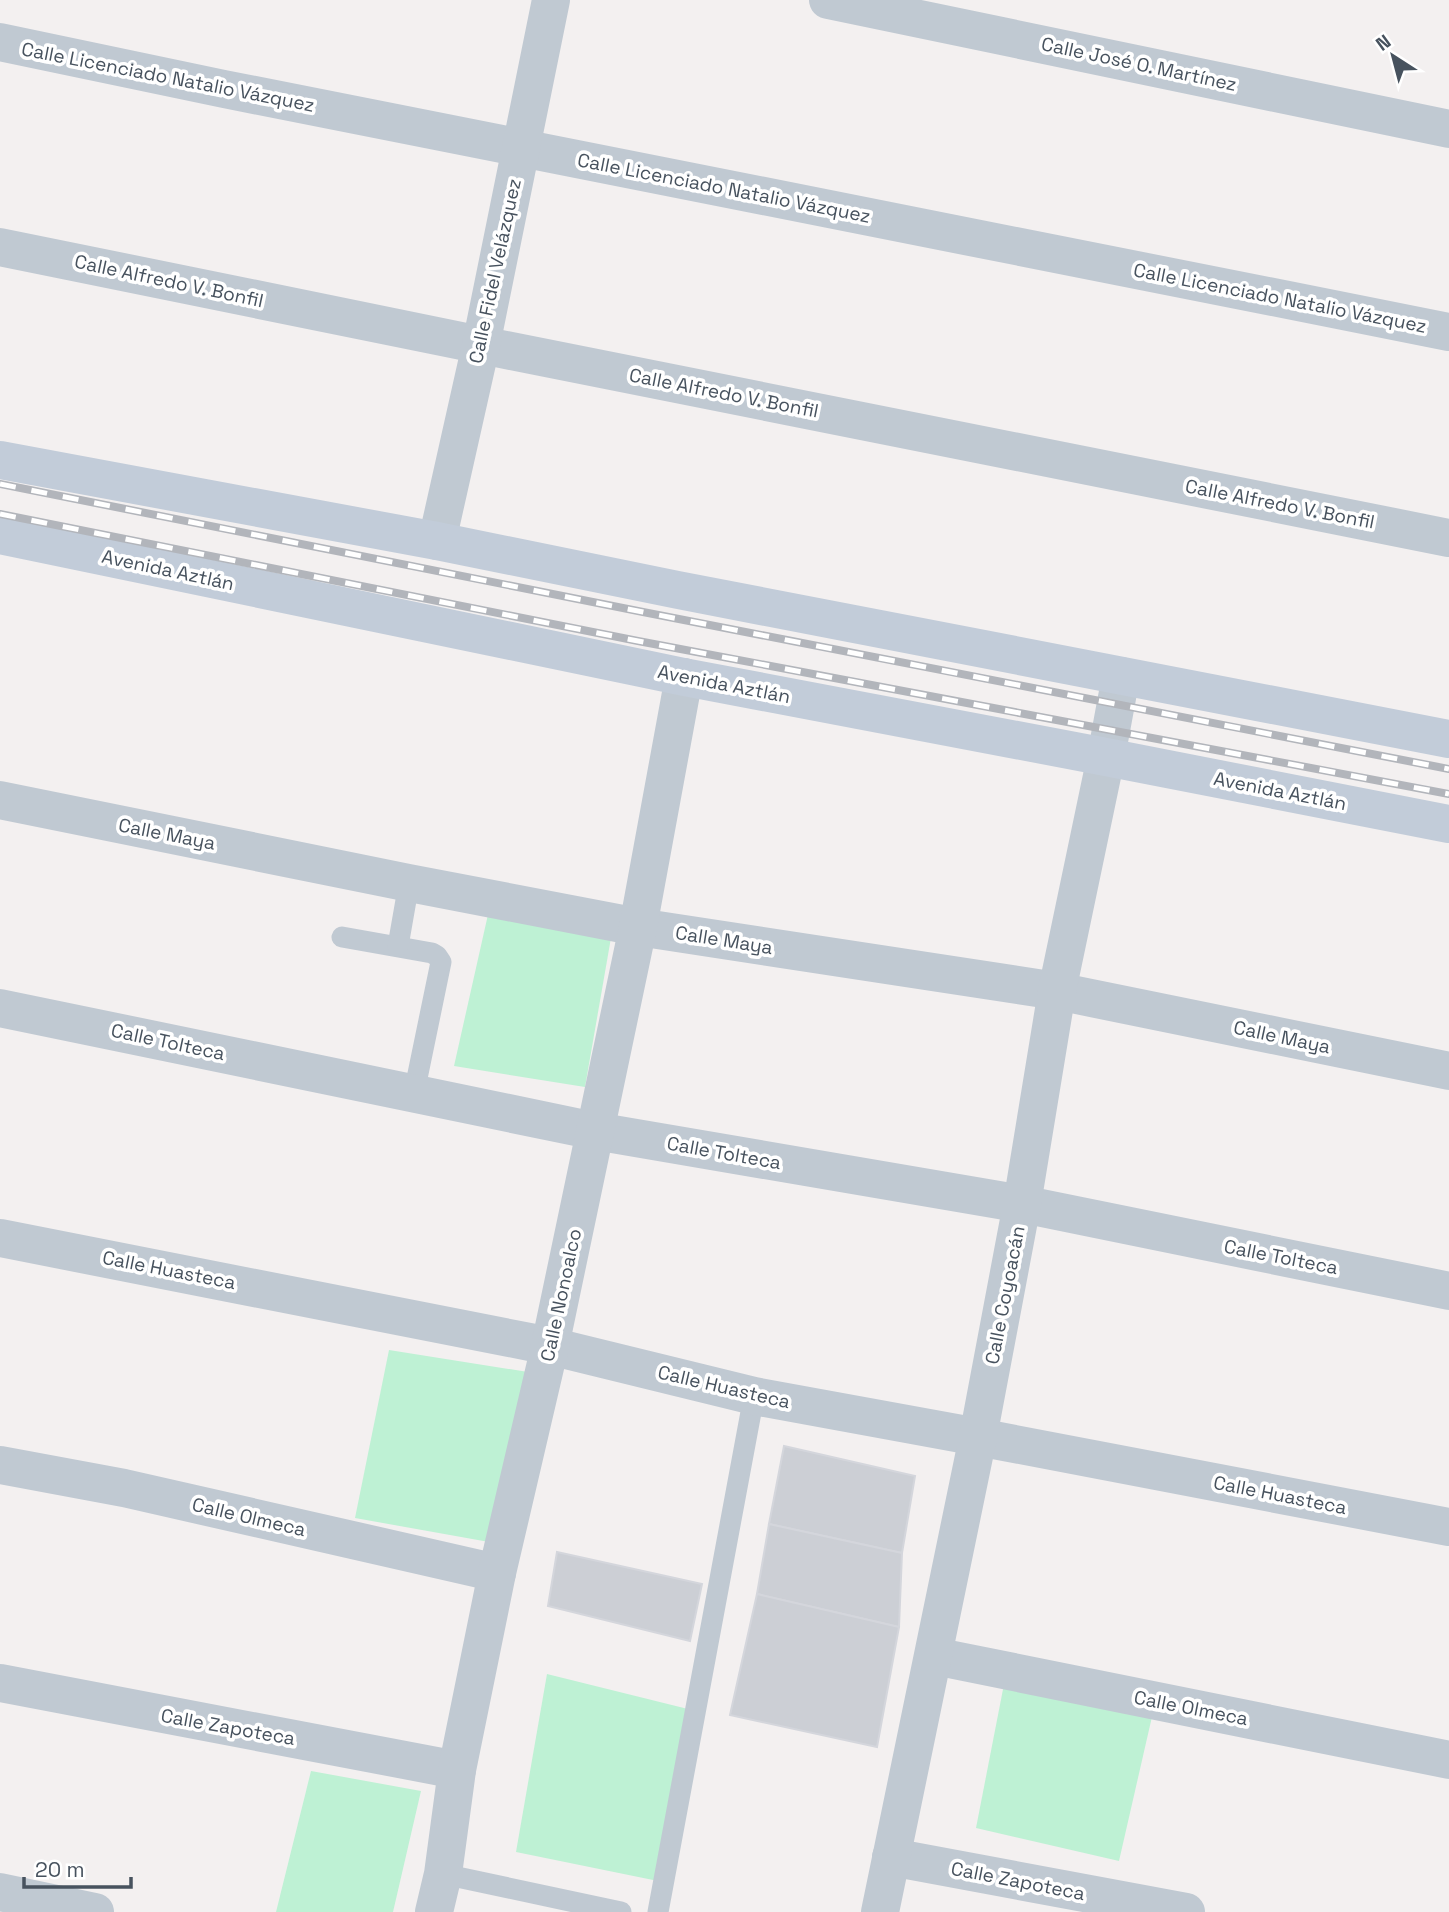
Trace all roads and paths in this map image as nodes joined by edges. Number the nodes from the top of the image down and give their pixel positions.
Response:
1 (551, 0) edge
2 (828, 0) edge
3 (0, 43) edge
4 (1449, 129) edge
5 (521, 147) junction
6 (0, 247) edge
7 (1449, 332) edge
8 (481, 345) junction
9 (0, 460) edge
10 (0, 536) edge
11 (1449, 538) edge
12 (437, 541) junction
13 (1121, 676) junction
14 (684, 677) junction
15 (1449, 739) edge
16 (1106, 757) junction
17 (0, 800) edge
18 (1449, 824) edge
19 (409, 883) junction
20 (638, 927) junction
21 (342, 937) dead end
22 (398, 946) junction
23 (1057, 991) junction
24 (0, 1008) edge
25 (1449, 1071) edge
26 (414, 1093) junction
27 (595, 1131) junction
28 (1022, 1204) junction
29 (0, 1238) edge
30 (1449, 1291) edge
31 (550, 1346) junction
32 (754, 1396) junction
33 (978, 1437) junction
34 (0, 1465) edge
35 (1449, 1527) edge
36 (497, 1573) junction
37 (934, 1656) junction
38 (0, 1684) edge
39 (1449, 1760) edge
40 (457, 1770) junction
41 (891, 1857) junction
42 (443, 1874) junction
43 (0, 1892) edge
44 (95, 1912) edge
45 (434, 1912) edge
46 (621, 1912) edge
47 (658, 1912) edge
48 (880, 1912) edge
49 (1186, 1912) edge

1 - 5 street, Calle Fidel Velázquez
2 - 4 street, Calle José O. Martínez
3 - 5 street, Calle Licenciado Natalio Vázquez
5 - 7 street, Calle Licenciado Natalio Vázquez
5 - 8 street, Calle Fidel Velázquez
6 - 8 street, Calle Alfredo V. Bonfil
8 - 11 street, Calle Alfredo V. Bonfil
8 - 12 street, Calle Fidel Velázquez
9 - 12 main road
10 - 14 main road, Avenida Aztlán
12 - 13 main road
13 - 15 main road
13 - 16 street, Calle Coyoacán
14 - 16 main road, Avenida Aztlán
14 - 20 street, Calle Nonoalco
16 - 18 main road, Avenida Aztlán
16 - 23 street, Calle Coyoacán
17 - 19 street, Calle Maya
19 - 20 street, Calle Maya
19 - 22 lane
20 - 23 street, Calle Maya
20 - 27 street, Calle Nonoalco
21 - 22 lane
22 - 26 lane
23 - 25 street, Calle Maya
23 - 28 street, Calle Coyoacán
24 - 26 street, Calle Tolteca
26 - 27 street, Calle Tolteca
27 - 28 street, Calle Tolteca
27 - 31 street, Calle Nonoalco
28 - 30 street, Calle Tolteca
28 - 33 street, Calle Coyoacán
29 - 31 street, Calle Huasteca
31 - 32 street, Calle Huasteca
31 - 36 street, Calle Nonoalco
32 - 33 street, Calle Huasteca
32 - 47 lane
33 - 35 street, Calle Huasteca
33 - 37 street, Calle Coyoacán
34 - 36 street, Calle Olmeca
36 - 40 street, Calle Nonoalco
37 - 39 street, Calle Olmeca
37 - 41 street, Calle Coyoacán
38 - 40 street, Calle Zapoteca
40 - 42 street, Calle Nonoalco
41 - 48 street, Calle Coyoacán
41 - 49 street, Calle Zapoteca
42 - 45 street, Calle Nonoalco
42 - 46 lane
43 - 44 street

